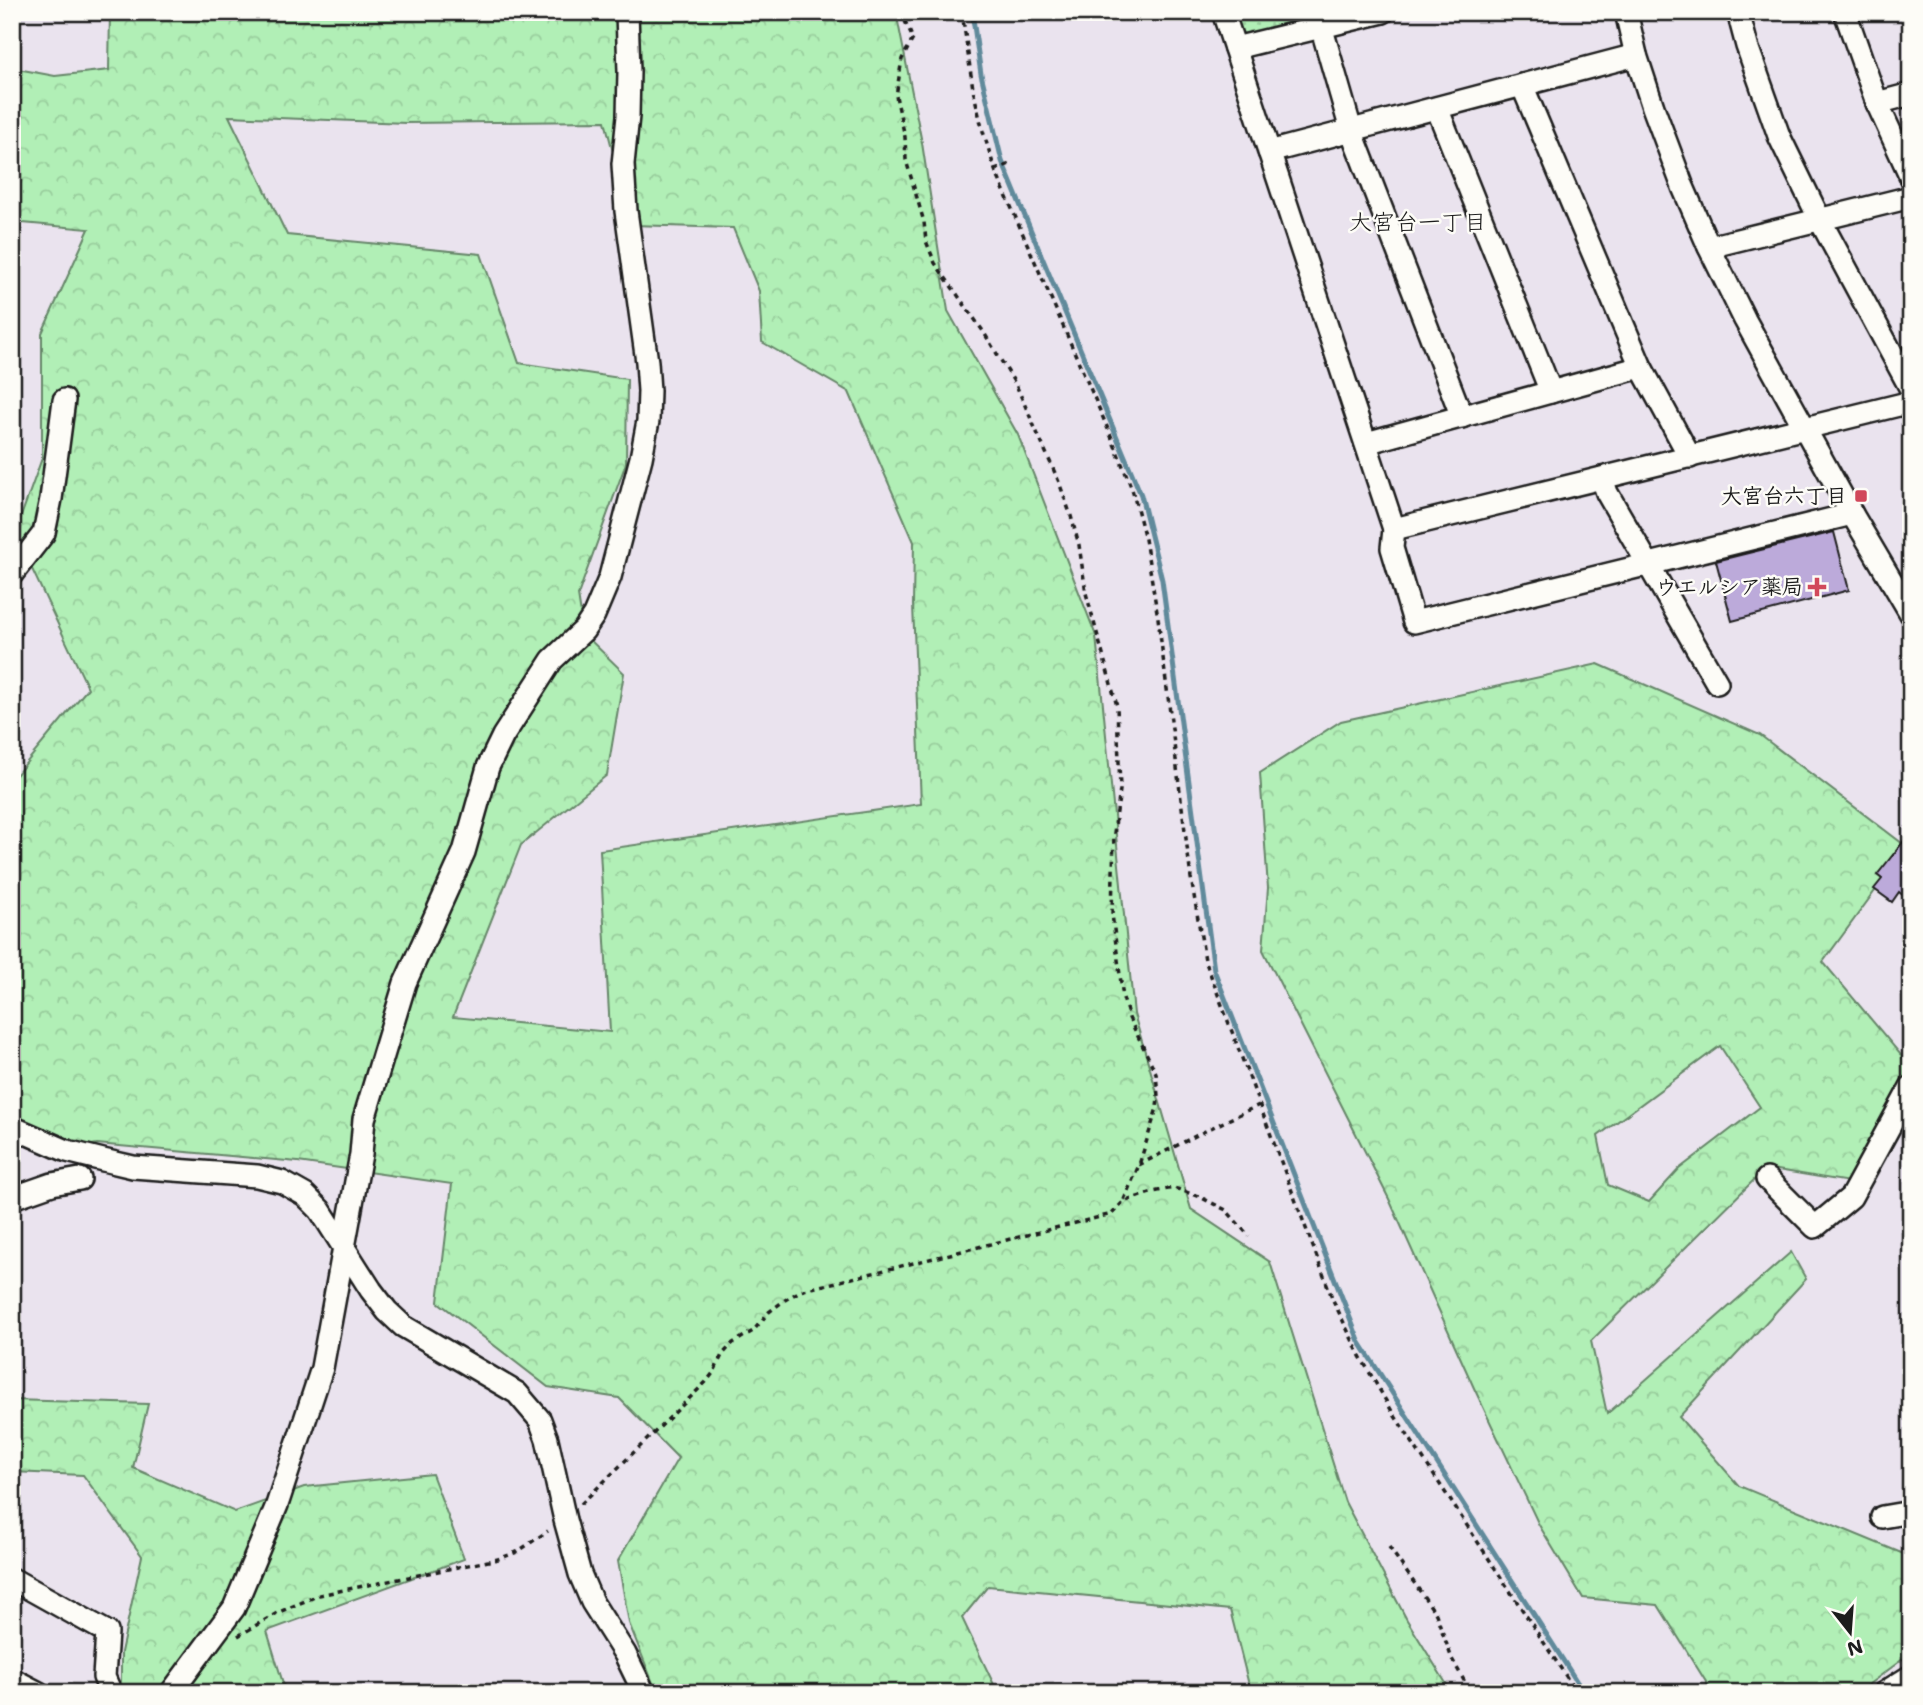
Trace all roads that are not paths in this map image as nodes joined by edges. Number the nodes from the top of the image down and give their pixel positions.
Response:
1 (627, 12) edge
2 (1223, 12) edge
3 (1383, 12) edge
4 (1626, 12) edge
5 (1738, 12) edge
6 (1845, 12) edge
7 (1319, 20) edge
8 (1235, 48) junction
9 (1636, 55) junction
10 (1522, 85) junction
11 (1911, 94) edge
12 (1877, 103) junction
13 (1437, 107) junction
14 (1351, 130) junction
15 (1269, 152) junction
16 (1911, 177) edge
17 (1911, 197) edge
18 (1820, 220) junction
19 (1709, 247) junction
20 (1641, 367) junction
21 (1911, 389) edge
22 (1551, 392) junction
23 (64, 400) dead end
24 (1911, 402) edge
25 (1462, 417) junction
26 (1806, 428) junction
27 (1366, 443) junction
28 (1690, 457) junction
29 (1602, 478) junction
30 (1852, 514) junction
31 (1394, 529) junction
32 (1647, 565) junction
33 (12, 574) edge
34 (1911, 614) edge
35 (1717, 683) dead end
36 (1911, 1087) edge
37 (12, 1127) edge
38 (80, 1179) dead end
39 (1767, 1179) dead end
40 (12, 1198) edge
41 (345, 1250) junction
42 (1911, 1512) edge
43 (1882, 1517) dead end
44 (12, 1578) edge
45 (1911, 1676) edge
46 (12, 1679) edge
47 (39, 1693) edge
48 (111, 1693) edge
49 (171, 1693) edge
50 (644, 1693) edge
51 (1884, 1693) edge

1 - 41 street
2 - 8 street
3 - 7 street
4 - 9 street
5 - 18 street
6 - 12 street
7 - 8 street
7 - 14 street
8 - 15 street
9 - 10 street
9 - 19 street
10 - 13 street
10 - 20 street
11 - 12 street
12 - 16 street
13 - 14 street
13 - 22 street
14 - 15 street
14 - 25 street
15 - 27 street
17 - 18 street
18 - 19 street
18 - 21 street
19 - 26 street
20 - 22 street
20 - 28 street
22 - 25 street
23 - 33 street
24 - 26 street
25 - 27 street
26 - 28 street
26 - 30 street
27 - 31 street
28 - 29 street
29 - 31 street
29 - 32 street
30 - 32 street
30 - 34 street
31 - 32 street
32 - 35 street
36 - 39 street
37 - 41 street
38 - 40 street
41 - 49 street
41 - 50 street
42 - 43 street
44 - 48 street
45 - 51 street
46 - 47 street

